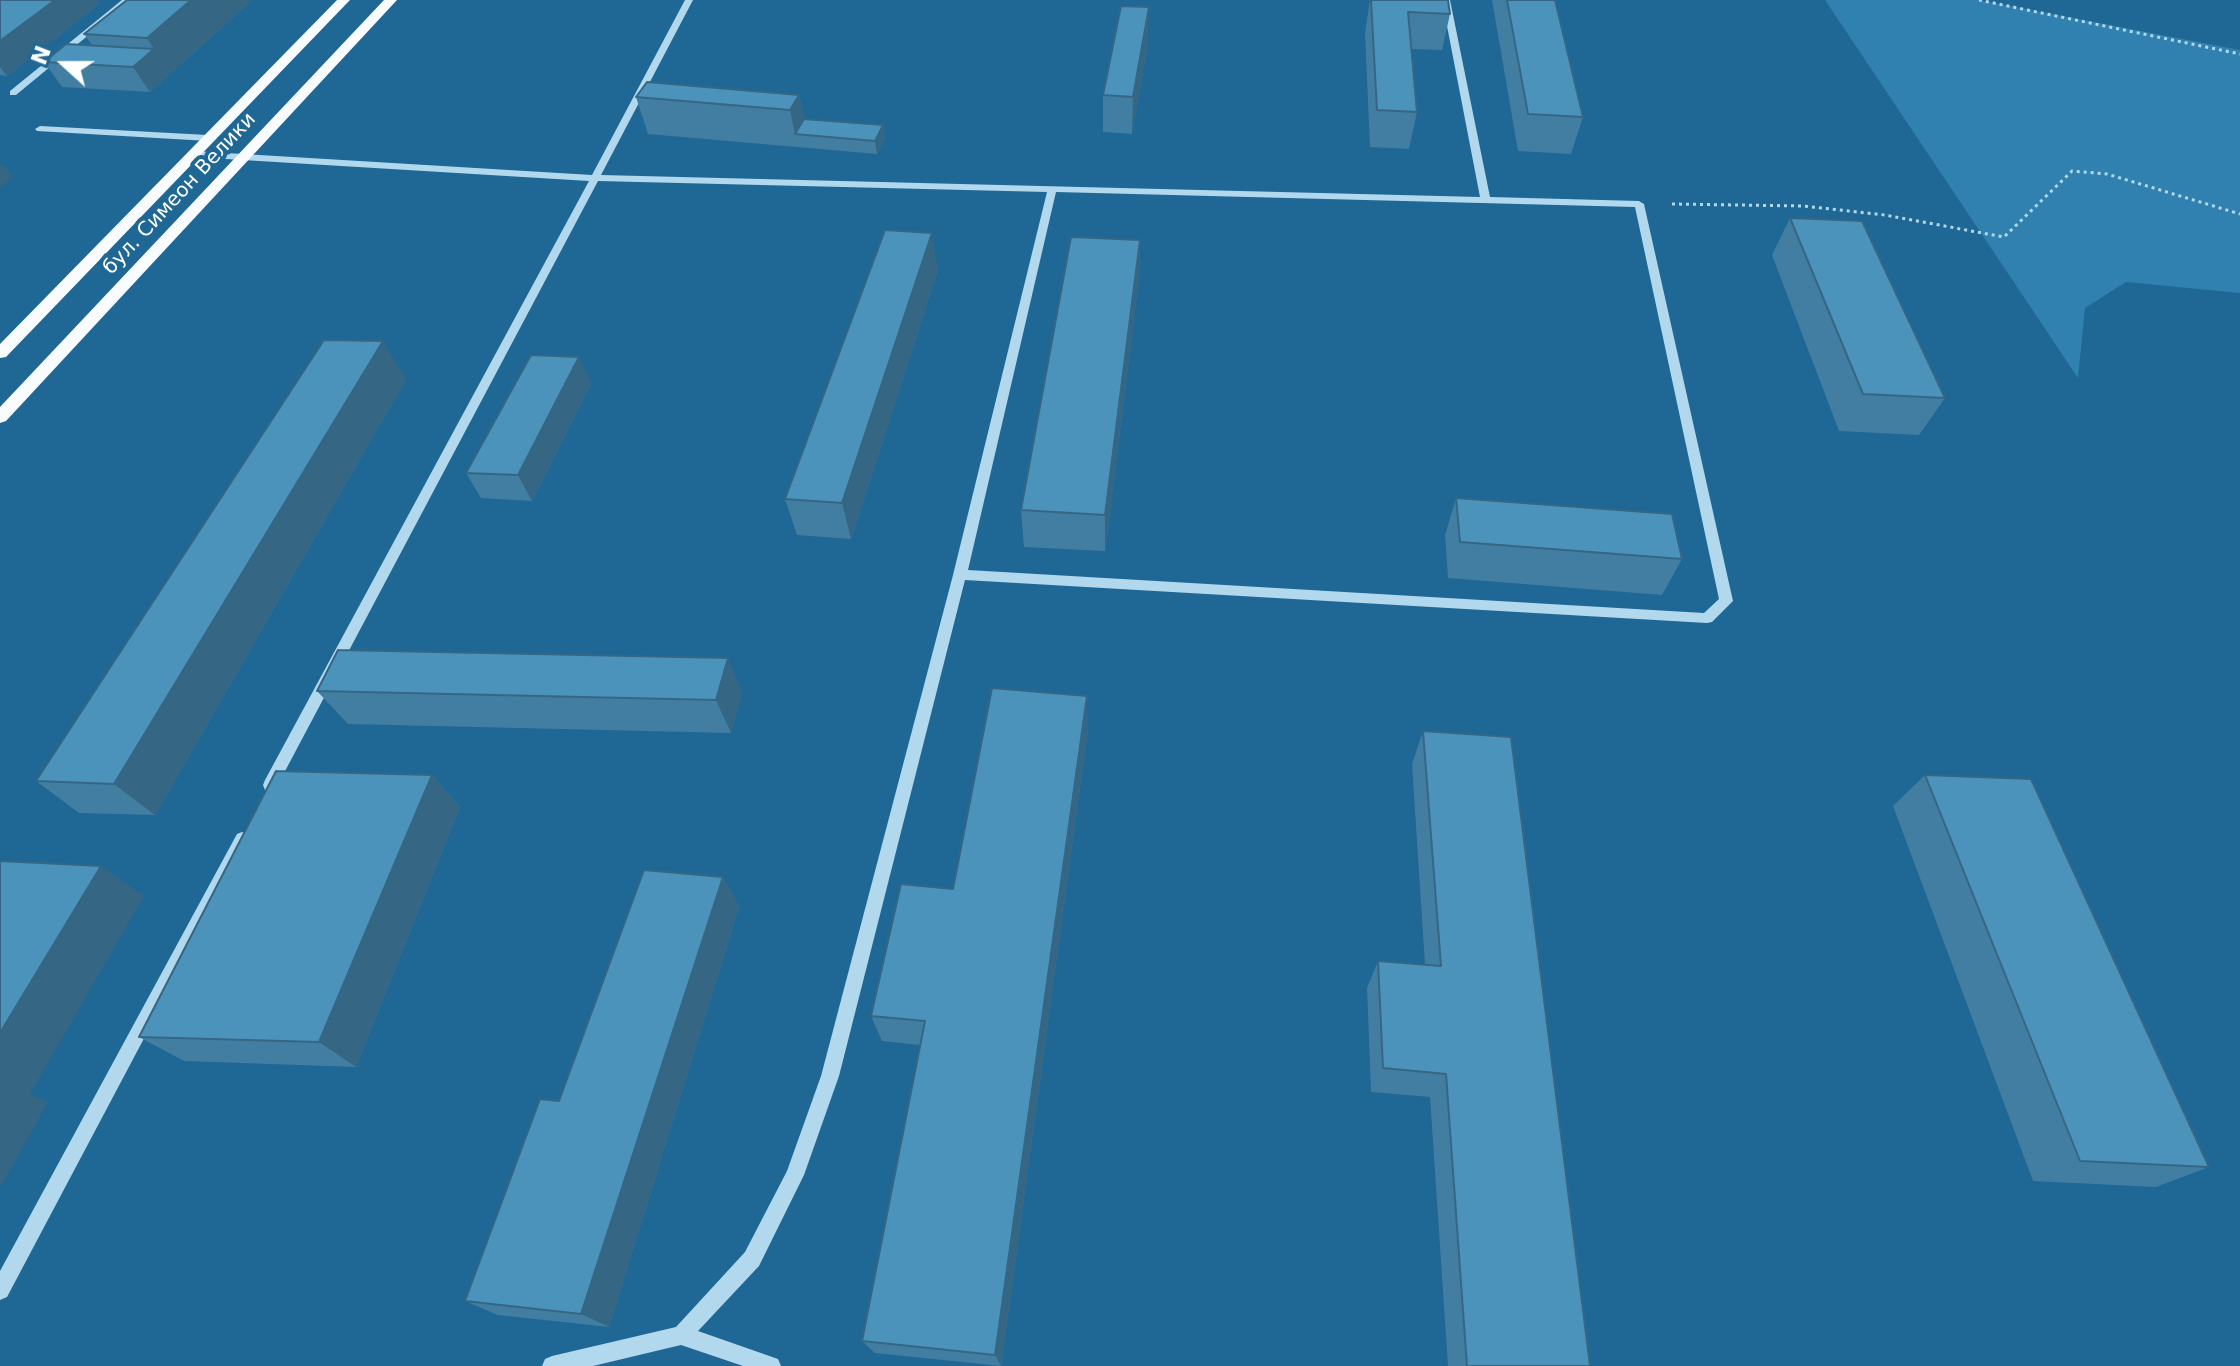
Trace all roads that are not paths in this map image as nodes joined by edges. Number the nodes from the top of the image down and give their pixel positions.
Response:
1 (127, 0) edge
2 (344, 0) edge
3 (391, 0) edge
4 (689, 0) edge
5 (1446, 0) edge
6 (13, 93) dead end
7 (40, 129) dead end
8 (208, 138) junction
9 (193, 154) junction
10 (241, 157) junction
11 (595, 178) junction
12 (1052, 190) junction
13 (1485, 199) junction
14 (0, 353) edge
15 (0, 417) edge
16 (960, 575) junction
17 (264, 797) edge
18 (249, 826) edge
19 (0, 1290) edge
20 (681, 1335) junction
21 (552, 1366) edge
22 (771, 1366) edge

1 - 6 lane
2 - 8 main road, бул. Симеон Велики
3 - 10 main road, бул. Симеон Велики
4 - 11 lane
5 - 13 lane
7 - 8 lane
8 - 9 main road, бул. Симеон Велики
9 - 10 lane
9 - 14 main road, бул. Симеон Велики
10 - 11 lane
10 - 15 main road, бул. Симеон Велики
11 - 12 lane
11 - 17 lane
12 - 13 lane
12 - 16 lane
13 - 16 lane
16 - 20 lane
18 - 19 lane
20 - 21 lane
20 - 22 lane

